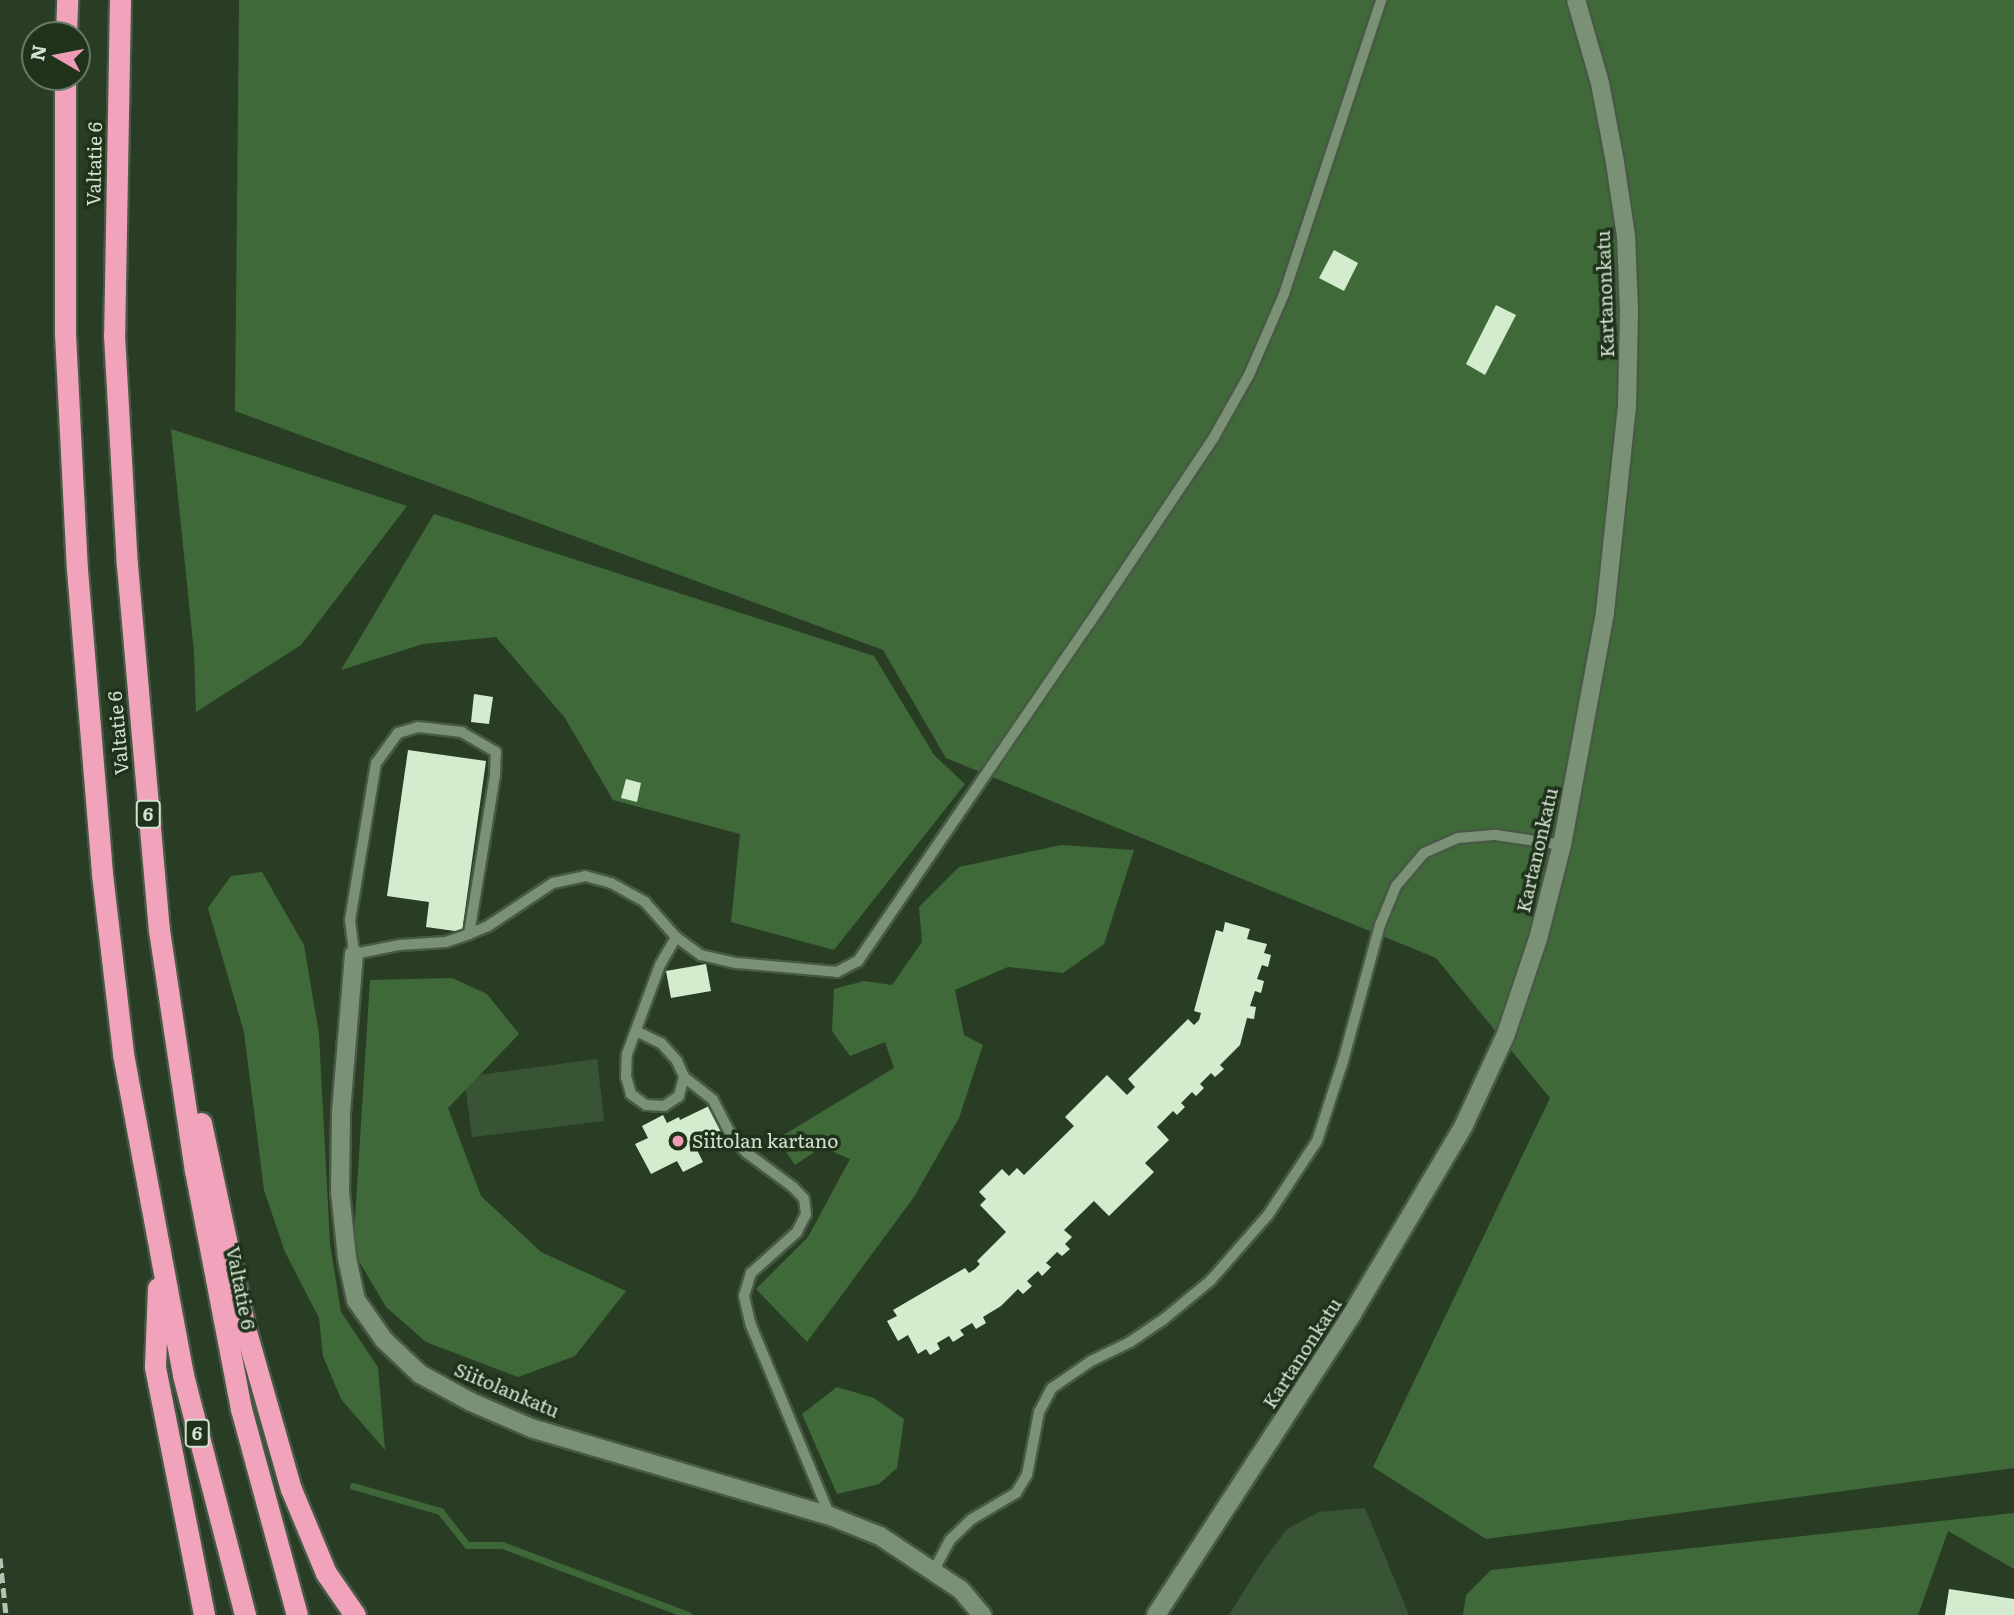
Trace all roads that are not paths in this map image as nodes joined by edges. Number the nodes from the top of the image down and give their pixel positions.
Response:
1 (67, 0) edge
2 (120, 0) edge
3 (1381, 0) edge
4 (1576, 0) edge
5 (66, 21) edge
6 (65, 91) edge
7 (1562, 845) junction
8 (159, 930) junction
9 (469, 934) junction
10 (676, 937) junction
11 (354, 954) junction
12 (636, 1031) junction
13 (684, 1077) junction
14 (159, 1248) junction
15 (830, 1516) junction
16 (934, 1570) junction
17 (204, 1615) edge
18 (246, 1615) edge
19 (297, 1615) edge
20 (355, 1615) edge
21 (982, 1615) edge
22 (1156, 1615) edge

1 - 5 highway
2 - 8 highway, Valtatie 6 / 6
3 - 10 lane
4 - 7 main road, Kartanonkatu
6 - 14 highway, Valtatie 6 / 6
7 - 16 lane
7 - 22 main road, Kartanonkatu
8 - 19 highway, Valtatie 6 / 6
8 - 20 highway
9 - 10 lane
9 - 11 lane
9 - 11 lane
10 - 12 lane
11 - 15 main road, Siitolankatu
12 - 13 lane
12 - 13 lane
13 - 15 lane
14 - 17 highway
14 - 18 highway, Valtatie 6 / 6
15 - 16 main road, Siitolankatu
16 - 21 main road, Siitolankatu

